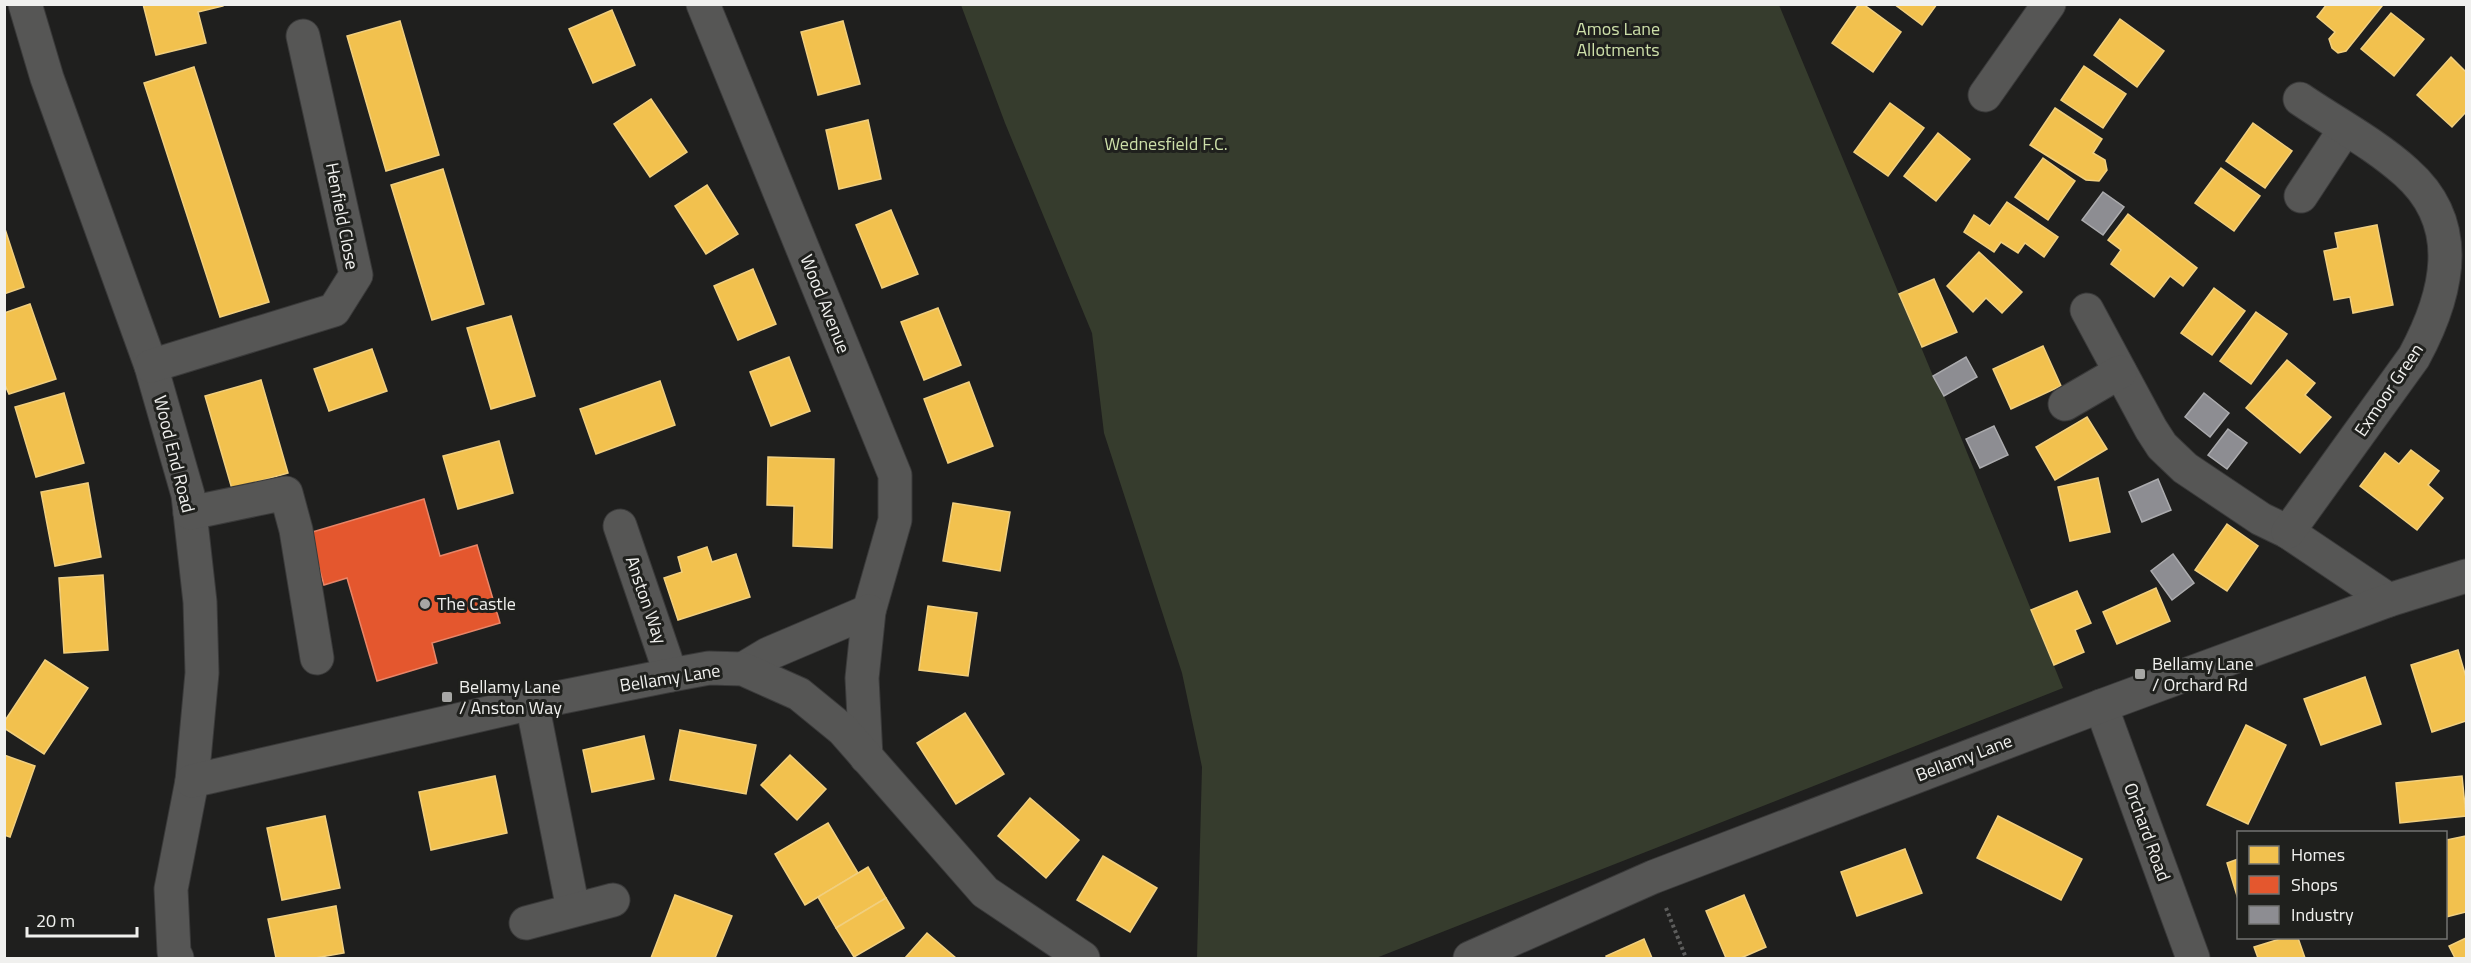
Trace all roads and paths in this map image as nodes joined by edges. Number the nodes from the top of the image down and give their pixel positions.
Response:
1 (25, 4) edge
2 (703, 4) edge
3 (2049, 4) edge
4 (303, 36) dead end
5 (1985, 95) dead end
6 (2300, 99) dead end
7 (2345, 129) junction
8 (2301, 196) dead end
9 (2087, 310) dead end
10 (151, 366) junction
11 (2120, 372) junction
12 (2065, 404) dead end
13 (190, 513) junction
14 (620, 526) dead end
15 (2288, 532) junction
16 (2466, 576) edge
17 (2389, 600) junction
18 (869, 611) junction
19 (317, 658) dead end
20 (743, 669) junction
21 (671, 675) junction
22 (532, 703) junction
23 (2101, 706) junction
24 (866, 757) junction
25 (192, 781) junction
26 (1653, 877) junction
27 (613, 900) dead end
28 (573, 909) junction
29 (526, 923) dead end
30 (168, 956) edge
31 (1083, 958) edge
32 (1470, 958) edge
33 (1686, 958) edge
34 (2193, 958) edge

1 - 10 street, Wood End Road
2 - 18 street, Wood Avenue
3 - 5 street
4 - 10 street, Henfield Close
6 - 7 street, Exmoor Green
7 - 8 street
7 - 15 street, Exmoor Green
9 - 11 street
10 - 13 street, Wood End Road
11 - 12 street
11 - 15 street
13 - 19 street
13 - 25 street, Wood End Road
14 - 21 street, Anston Way
15 - 17 street
16 - 17 street, Bellamy Lane
17 - 23 street, Bellamy Lane
18 - 20 street
18 - 24 street, Wood Avenue
20 - 21 street, Bellamy Lane
20 - 24 street, Bellamy Lane
21 - 22 street, Bellamy Lane
22 - 25 street, Bellamy Lane
22 - 28 street
23 - 26 street, Bellamy Lane
23 - 34 street, Orchard Road
24 - 31 street, Bellamy Lane
25 - 30 street, Wood End Road
26 - 32 street, Bellamy Lane
26 - 33 path
27 - 28 street
28 - 29 street

